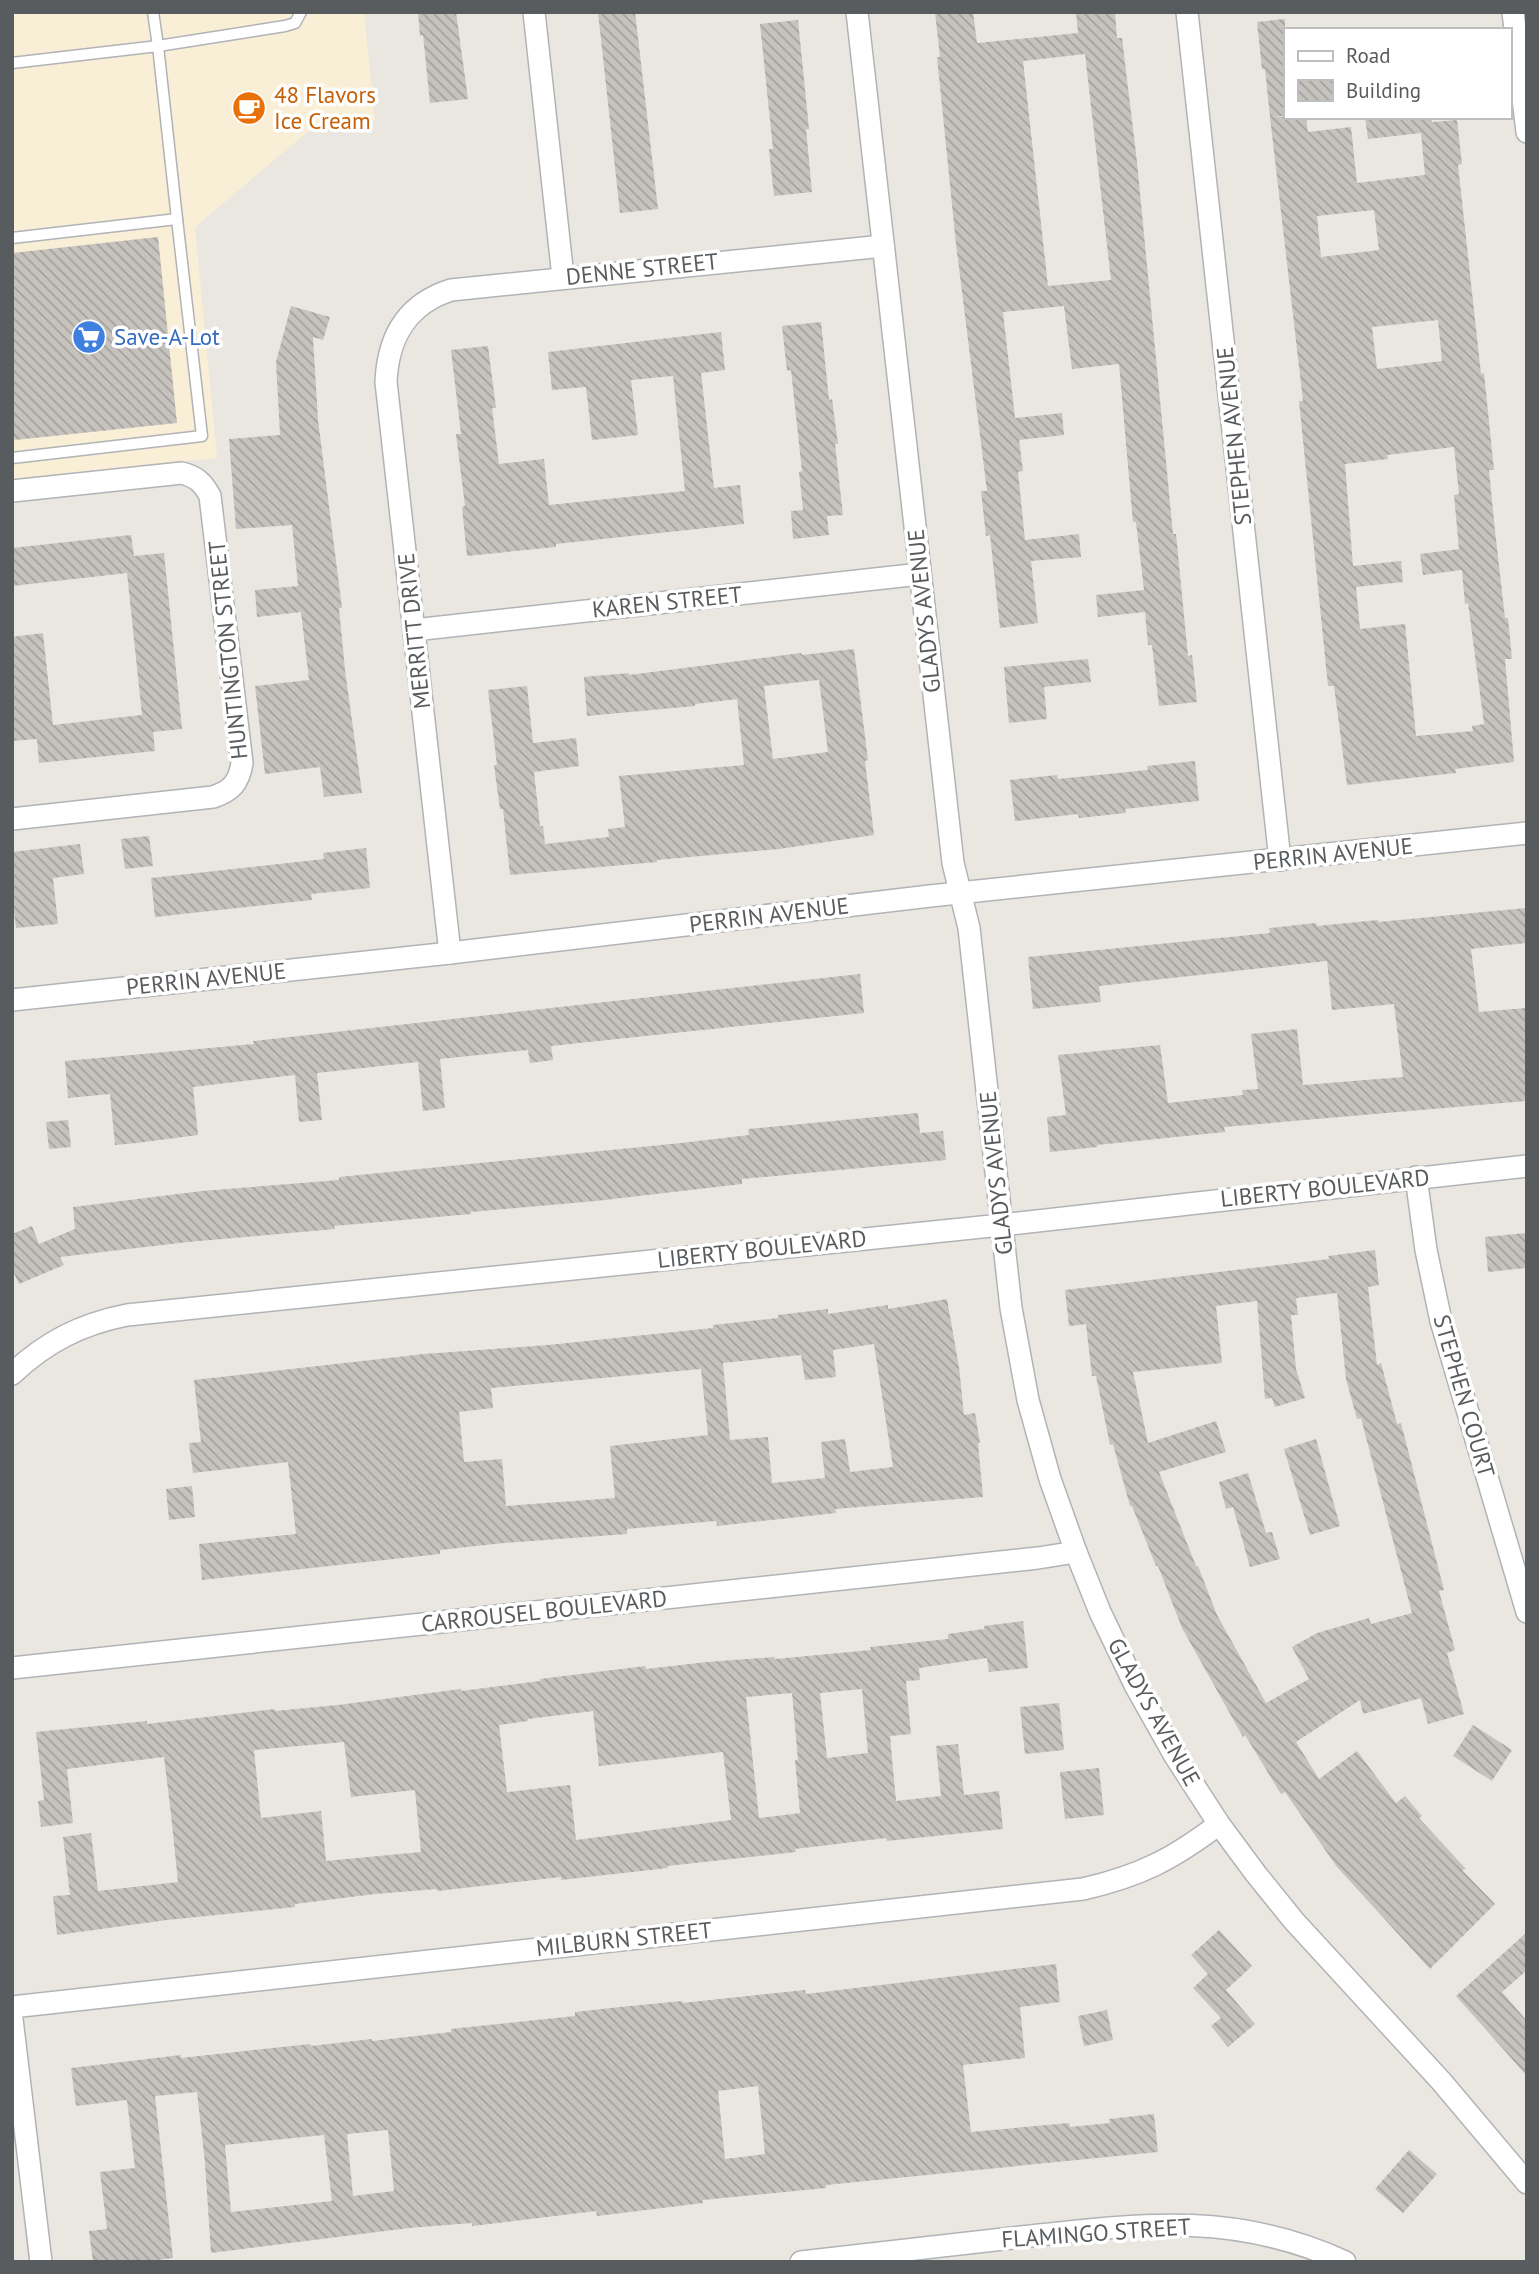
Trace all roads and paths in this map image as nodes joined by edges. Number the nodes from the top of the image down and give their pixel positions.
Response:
1 (153, 12) edge
2 (300, 12) edge
3 (534, 12) edge
4 (857, 12) edge
5 (1187, 12) edge
6 (1513, 12) edge
7 (158, 46) junction
8 (12, 63) edge
9 (1527, 132) edge
10 (177, 219) junction
11 (12, 239) edge
12 (883, 246) junction
13 (563, 277) junction
14 (410, 316) joint
15 (12, 458) edge
16 (12, 491) edge
17 (920, 574) junction
18 (414, 630) junction
19 (12, 819) edge
20 (1527, 833) edge
21 (1280, 860) junction
22 (960, 893) junction
23 (450, 953) junction
24 (12, 1000) edge
25 (1527, 1166) edge
26 (1416, 1177) junction
27 (1002, 1225) junction
28 (12, 1374) edge
29 (1076, 1552) junction
30 (1527, 1612) edge
31 (12, 1668) edge
32 (1219, 1824) junction
33 (12, 2007) edge
34 (12, 2019) edge
35 (1527, 2183) edge
36 (41, 2262) edge
37 (801, 2262) edge
38 (1345, 2262) edge

1 - 7 lane
2 - 7 lane
3 - 13 street
4 - 12 street, GLADYS AVENUE
5 - 21 street, STEPHEN AVENUE
6 - 9 street
7 - 8 lane
7 - 10 lane
10 - 11 lane
10 - 15 lane
12 - 13 street, DENNE STREET
12 - 17 street, GLADYS AVENUE
13 - 14 street, DENNE STREET
14 - 18 street, MERRITT DRIVE
16 - 19 street, HUNTINGTON STREET
17 - 18 street, KAREN STREET
17 - 22 street, GLADYS AVENUE
18 - 23 street, MERRITT DRIVE
20 - 21 street, PERRIN AVENUE
21 - 22 street, PERRIN AVENUE
22 - 23 street, PERRIN AVENUE
22 - 27 street, GLADYS AVENUE
23 - 24 street, PERRIN AVENUE
25 - 26 street, LIBERTY BOULEVARD
26 - 27 street, LIBERTY BOULEVARD
26 - 30 street, STEPHEN COURT
27 - 28 street, LIBERTY BOULEVARD
27 - 29 street, GLADYS AVENUE
29 - 31 street, CARROUSEL BOULEVARD
29 - 32 street, GLADYS AVENUE
32 - 33 street, MILBURN STREET
32 - 35 street, GLADYS AVENUE
34 - 36 street
37 - 38 street, FLAMINGO STREET

